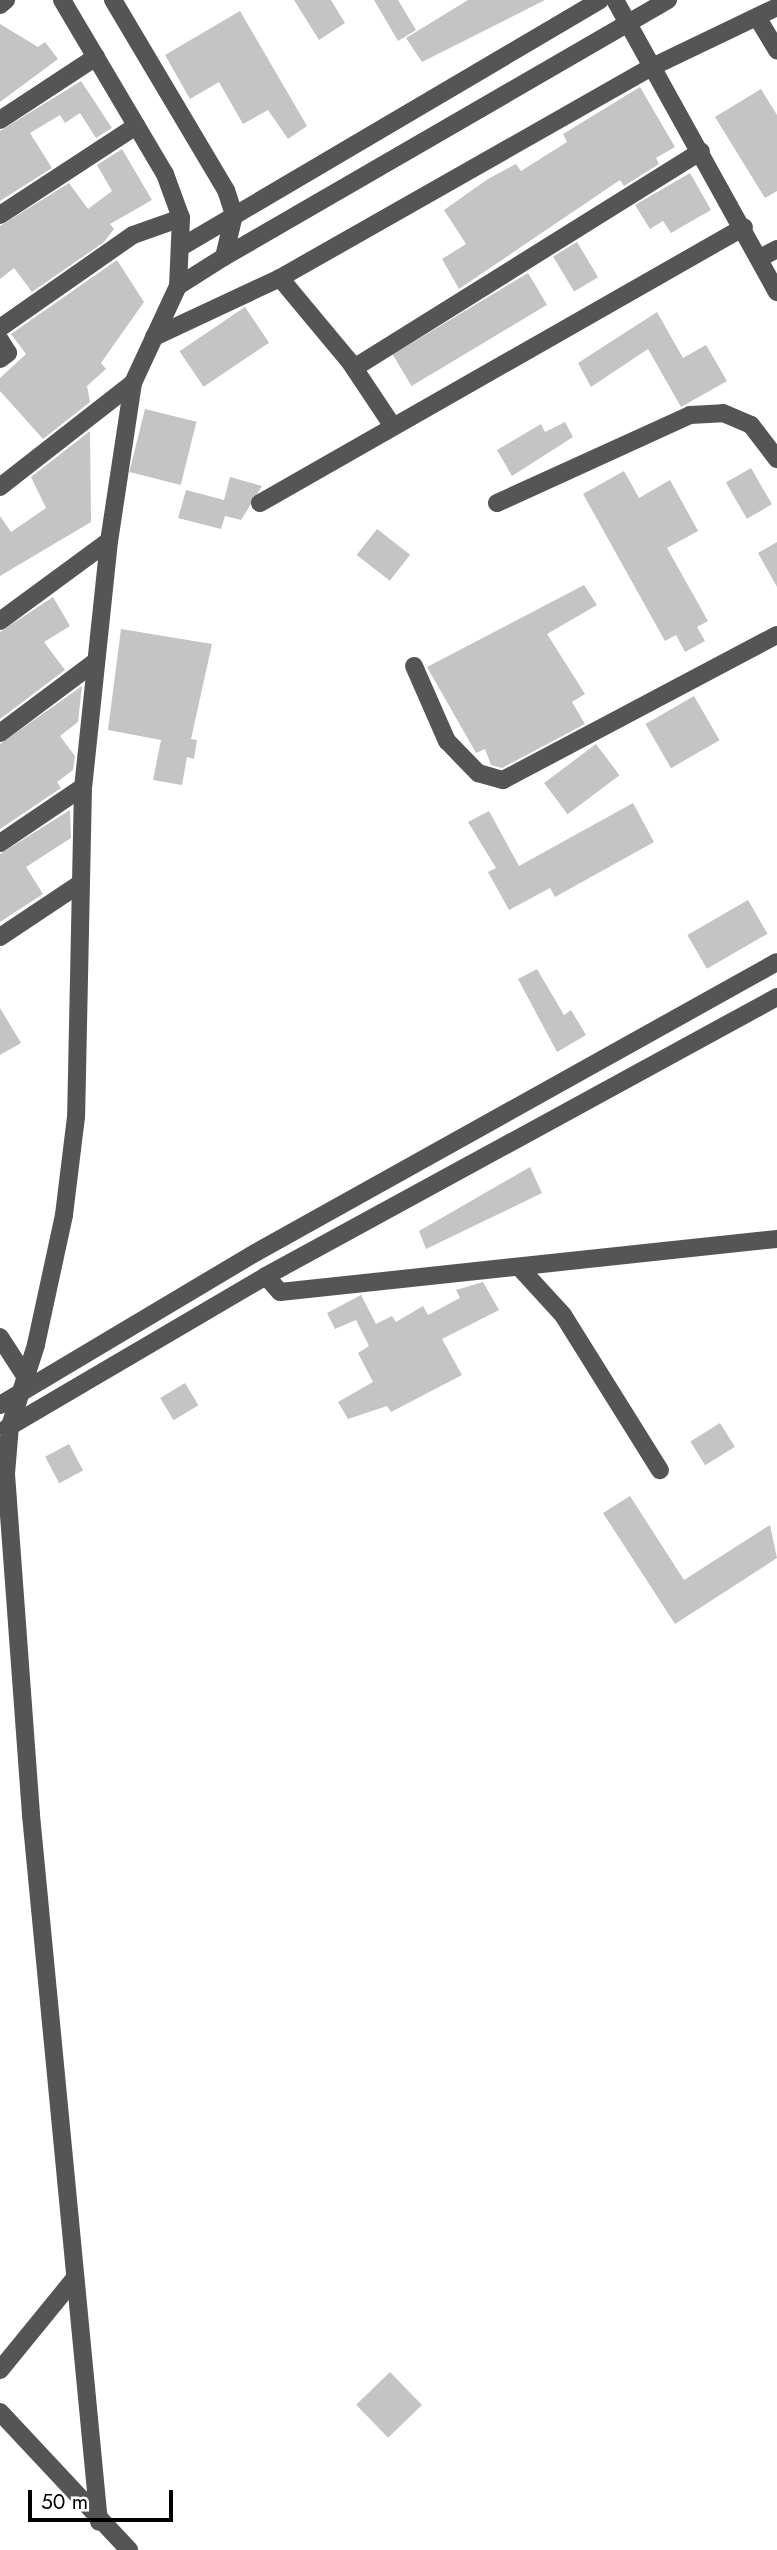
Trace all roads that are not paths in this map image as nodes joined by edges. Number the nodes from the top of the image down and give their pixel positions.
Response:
1 (6, 0) edge
2 (62, 0) edge
3 (113, 0) edge
4 (615, 0) edge
5 (668, 0) edge
6 (589, 3) edge
7 (0, 5) edge
8 (777, 7) edge
9 (757, 17) junction
10 (630, 22) junction
11 (777, 50) edge
12 (96, 57) junction
13 (652, 67) junction
14 (0, 120) edge
15 (136, 126) junction
16 (701, 151) junction
17 (0, 215) edge
18 (234, 215) junction
19 (181, 218) junction
20 (744, 227) junction
21 (181, 247) junction
22 (777, 249) edge
23 (224, 257) junction
24 (760, 258) junction
25 (280, 278) junction
26 (178, 286) junction
27 (777, 292) edge
28 (0, 328) edge
29 (154, 337) junction
30 (0, 340) edge
31 (0, 359) edge
32 (354, 368) junction
33 (134, 383) junction
34 (392, 425) junction
35 (777, 459) edge
36 (0, 487) edge
37 (260, 503) dead end
38 (497, 503) dead end
39 (109, 541) junction
40 (0, 621) edge
41 (777, 635) edge
42 (94, 662) junction
43 (414, 666) dead end
44 (0, 733) edge
45 (83, 787) junction
46 (0, 843) edge
47 (81, 883) junction
48 (0, 937) edge
49 (777, 962) edge
50 (777, 998) edge
51 (777, 1239) edge
52 (519, 1267) junction
53 (266, 1276) junction
54 (0, 1337) edge
55 (23, 1382) junction
56 (0, 1405) edge
57 (5, 1429) edge
58 (660, 1470) dead end
59 (75, 2278) junction
60 (0, 2370) edge
61 (0, 2412) edge
62 (99, 2522) junction
63 (129, 2550) edge

1 - 7 street
2 - 12 street
3 - 18 street
4 - 10 street
5 - 10 street
6 - 18 street
8 - 9 street
9 - 11 street
9 - 13 street
10 - 13 street
10 - 23 street
12 - 14 street
12 - 15 street
13 - 16 street
13 - 25 street
15 - 17 street
15 - 19 street
16 - 20 street
16 - 32 street
18 - 21 street
18 - 23 street
19 - 21 street
19 - 28 street
20 - 24 street
20 - 34 street
21 - 26 street
22 - 24 street
23 - 26 street
24 - 27 street
25 - 29 street
25 - 32 street
26 - 29 street
29 - 33 street
30 - 31 street
32 - 34 street
33 - 36 street
33 - 39 street
34 - 37 street
35 - 38 street
39 - 40 street
39 - 42 street
41 - 43 street
42 - 44 street
42 - 45 street
45 - 46 street
45 - 47 street
47 - 48 street
47 - 55 street
49 - 55 street
50 - 53 street
51 - 52 street
52 - 53 street
52 - 58 street
53 - 57 street
54 - 55 street
55 - 56 street
55 - 57 street
57 - 59 street
59 - 60 street
59 - 62 street
61 - 62 street
62 - 63 street

